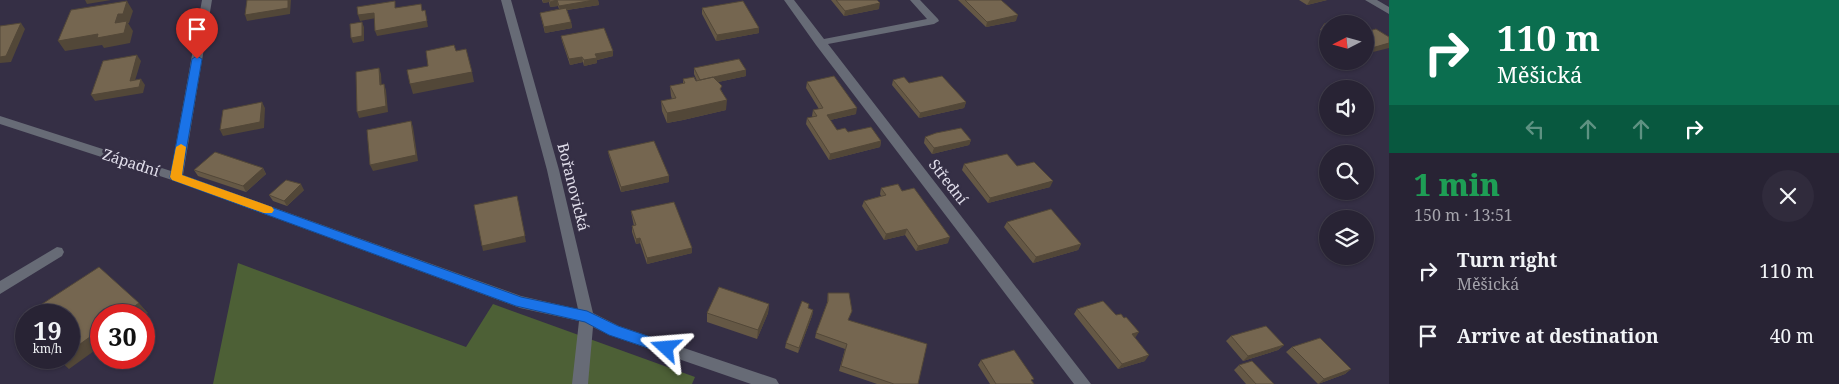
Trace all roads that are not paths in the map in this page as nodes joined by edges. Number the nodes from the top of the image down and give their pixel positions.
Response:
1 (207, 0) edge
2 (506, 0) edge
3 (789, 0) edge
4 (915, 0) edge
5 (1370, 0) edge
6 (1389, 11) edge
7 (820, 43) junction
8 (0, 120) edge
9 (176, 177) junction
10 (57, 252) dead end
11 (0, 288) edge
12 (587, 317) junction
13 (580, 384) edge
14 (771, 384) edge
15 (1083, 384) edge

1 - 9 street
2 - 12 street, Bořanovická
3 - 7 street, Střední
4 - 7 street
5 - 6 street
7 - 15 street, Střední
8 - 9 street, Západní
9 - 12 street, Západní
10 - 11 street
12 - 13 street, Bořanovická
12 - 14 street, Západní

